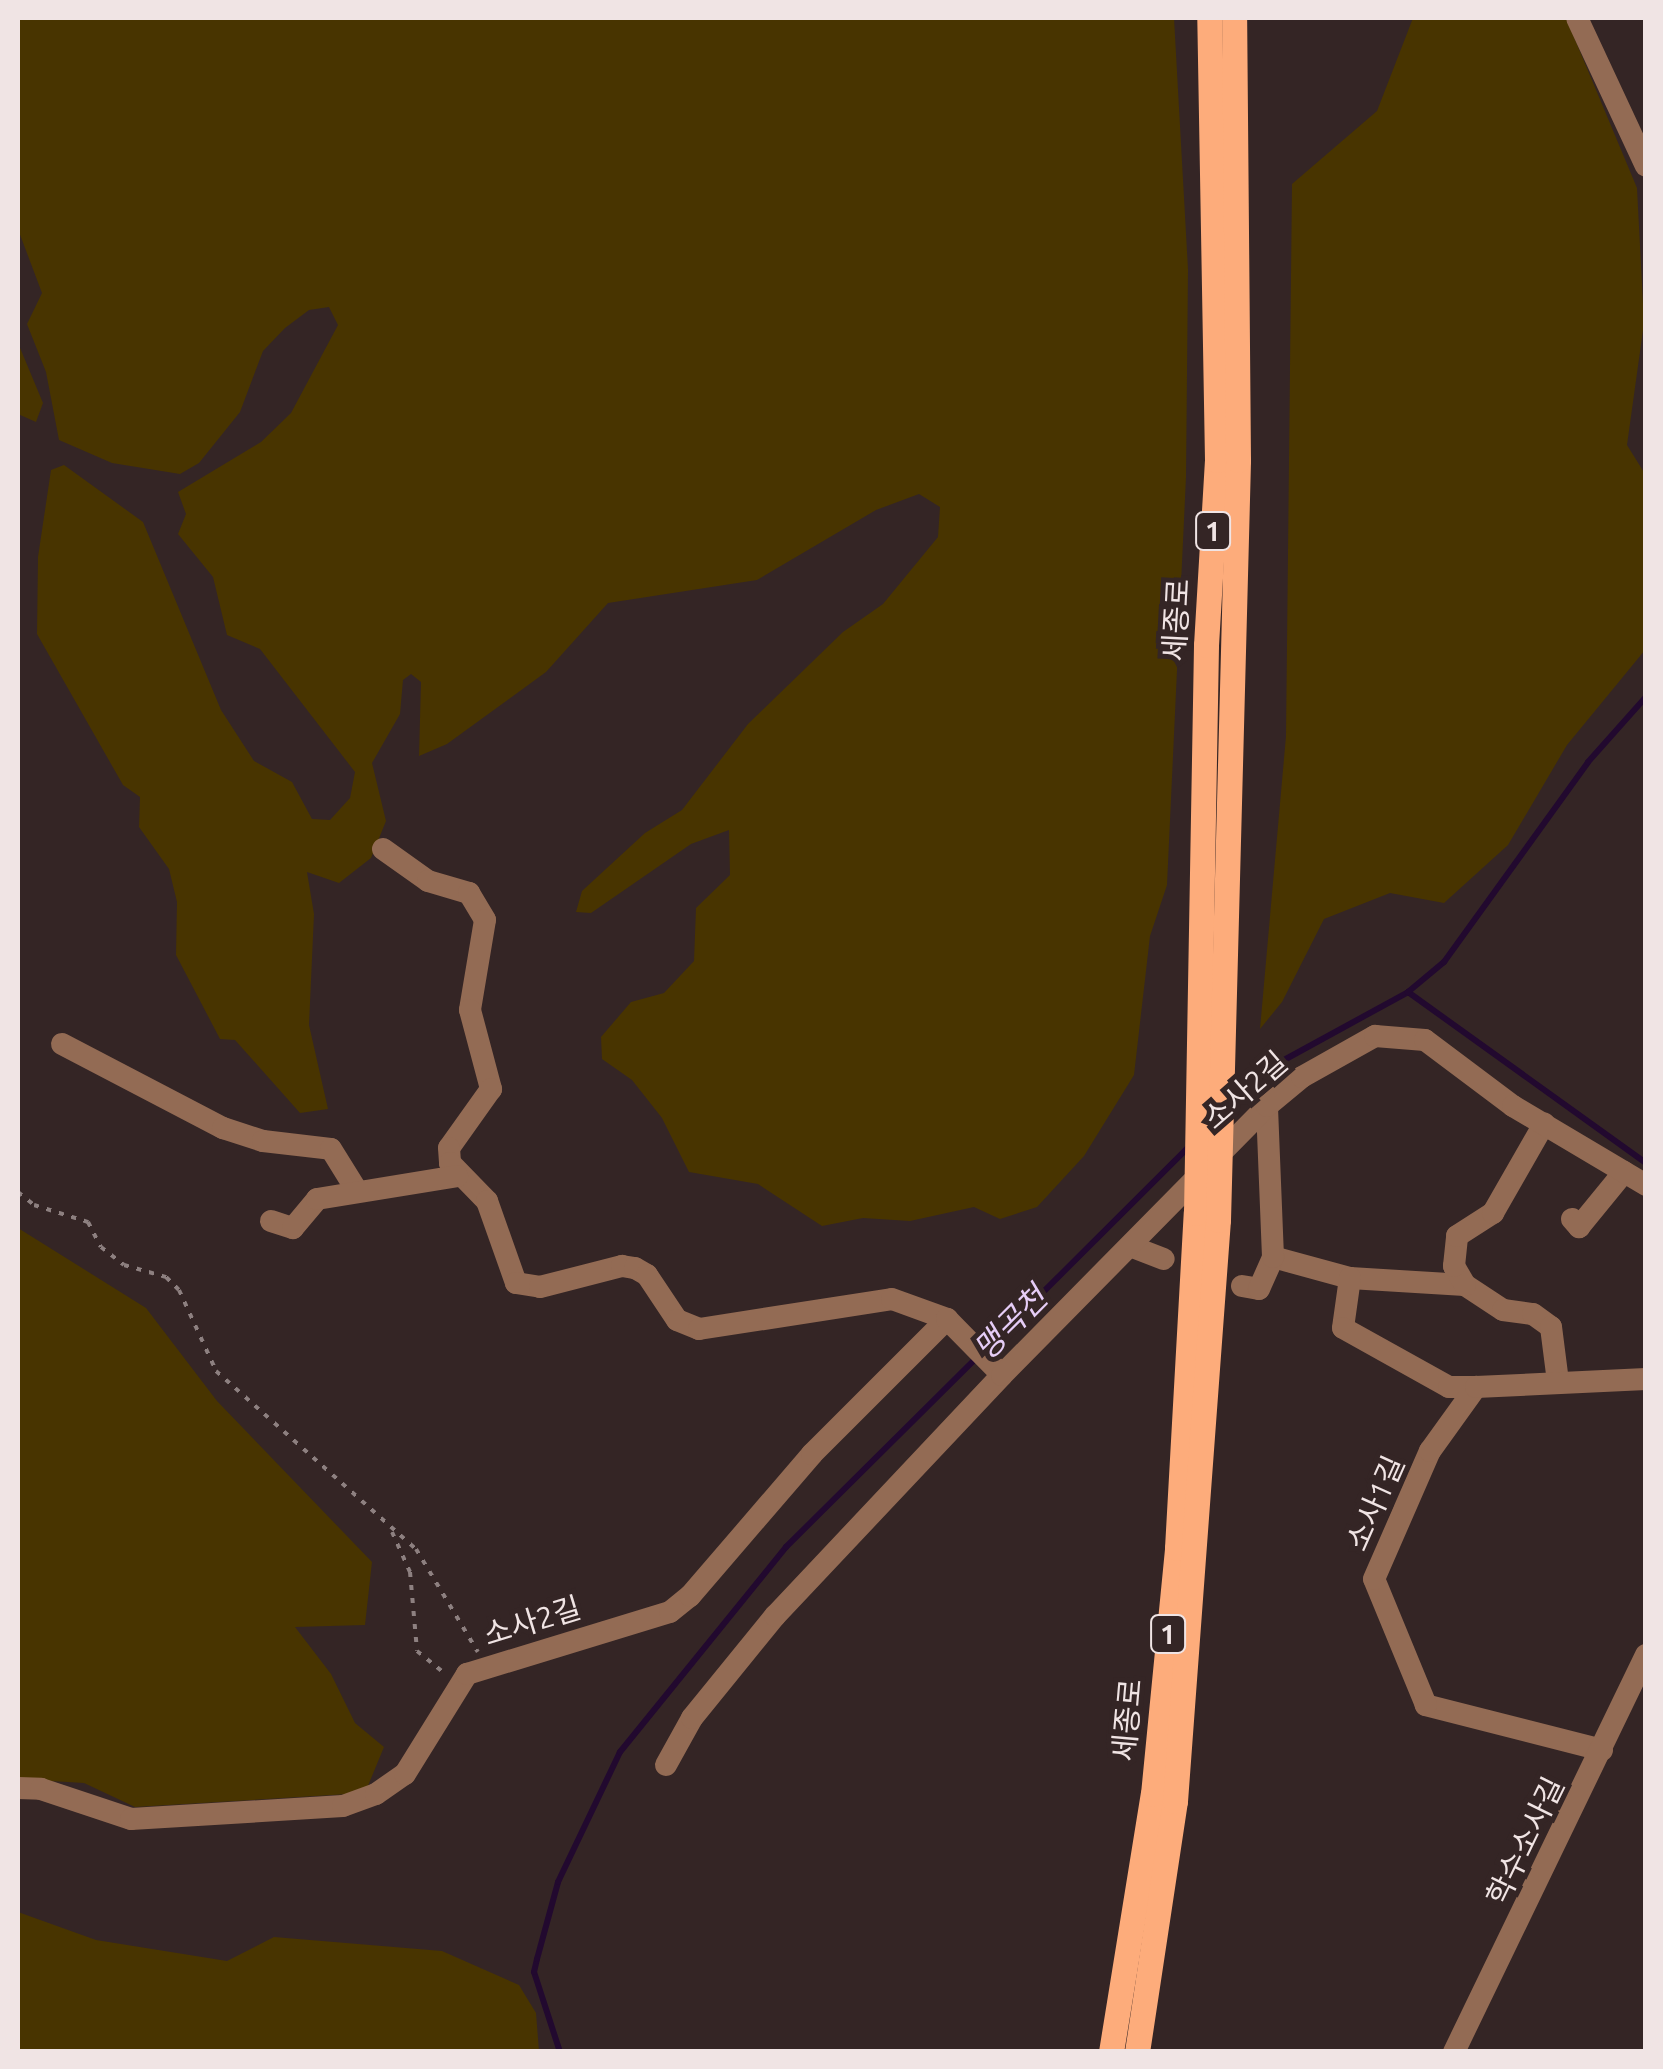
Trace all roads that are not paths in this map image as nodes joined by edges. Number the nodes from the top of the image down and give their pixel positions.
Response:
1 (1209, 18) edge
2 (1234, 18) edge
3 (1577, 18) edge
4 (1646, 166) edge
5 (383, 849) dead end
6 (62, 1044) dead end
7 (1267, 1106) junction
8 (1544, 1124) junction
9 (1624, 1172) junction
10 (457, 1176) junction
11 (1646, 1185) edge
12 (358, 1190) junction
13 (1207, 1216) junction
14 (1572, 1218) dead end
15 (271, 1221) dead end
16 (1130, 1246) junction
17 (1273, 1257) junction
18 (1164, 1258) dead end
19 (1350, 1278) junction
20 (1464, 1285) junction
21 (1242, 1286) dead end
22 (949, 1322) junction
23 (999, 1371) junction
24 (1646, 1379) edge
25 (1558, 1382) junction
26 (1476, 1388) junction
27 (1646, 1654) edge
28 (1602, 1750) junction
29 (666, 1765) dead end
30 (18, 1788) edge
31 (1110, 2052) edge
32 (1137, 2052) edge
33 (1454, 2052) edge

1 - 13 main road, 세종로 / 1
2 - 13 main road, 세종로 / 1
3 - 4 street
5 - 10 street
6 - 12 street
7 - 8 street, 소사2길
7 - 16 street, 소사2길
7 - 17 street
8 - 9 street, 소사2길
8 - 20 street
9 - 11 street, 소사2길
9 - 14 street
10 - 12 street
10 - 22 street
12 - 15 street
13 - 31 main road, 세종로 / 1
13 - 32 main road, 세종로 / 1
16 - 18 street
16 - 23 street, 소사2길
17 - 19 street
17 - 21 street
19 - 20 street
19 - 26 street
20 - 25 street
22 - 23 street
22 - 30 street, 소사2길
23 - 29 street, 소사2길
24 - 25 street
25 - 26 street
26 - 28 street, 소사1길
27 - 28 street, 학수소사길
28 - 33 street, 학수소사길

